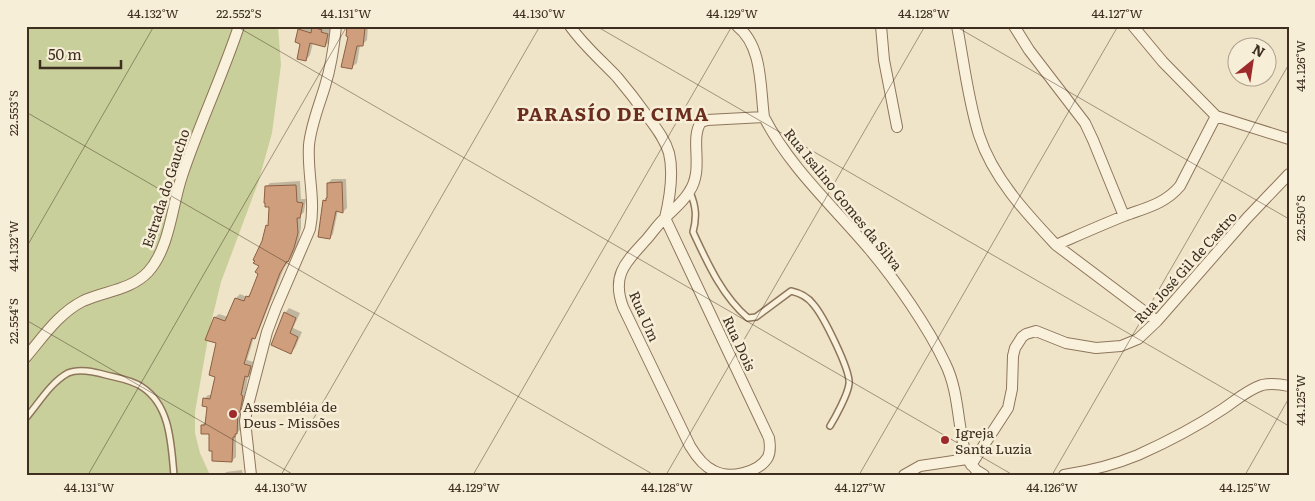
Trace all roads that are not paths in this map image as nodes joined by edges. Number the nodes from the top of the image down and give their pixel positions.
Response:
1 (239, 26) edge
2 (336, 26) edge
3 (570, 26) edge
4 (737, 26) edge
5 (881, 26) edge
6 (957, 26) edge
7 (1014, 26) edge
8 (1134, 26) edge
9 (1216, 116) junction
10 (764, 117) junction
11 (897, 128) dead end
12 (1289, 139) edge
13 (1289, 174) edge
14 (690, 192) junction
15 (1124, 216) junction
16 (665, 218) junction
17 (1056, 245) junction
18 (1157, 321) junction
19 (26, 357) edge
20 (1289, 386) edge
21 (26, 418) edge
22 (830, 426) dead end
23 (969, 462) junction
24 (746, 472) joint
25 (174, 475) edge
26 (251, 475) edge
27 (904, 475) edge
28 (984, 475) edge
29 (1064, 475) edge

1 - 19 street, Estrada do Gaucho
2 - 26 street
3 - 16 street
4 - 10 street, Rua Isalino Gomes da Silva
5 - 11 street
6 - 17 street
7 - 15 street
8 - 9 street
9 - 12 street
9 - 15 street
10 - 14 street, Rua Um
10 - 23 street, Rua Isalino Gomes da Silva
13 - 18 street, Rua José Gil de Castro
14 - 16 street, Rua Um
14 - 22 lane
15 - 17 street
16 - 24 street, Rua Dois
16 - 24 street, Rua Um
17 - 18 street
18 - 23 street, Rua José Gil de Castro
20 - 29 street
21 - 25 lane
23 - 27 street
23 - 28 street

